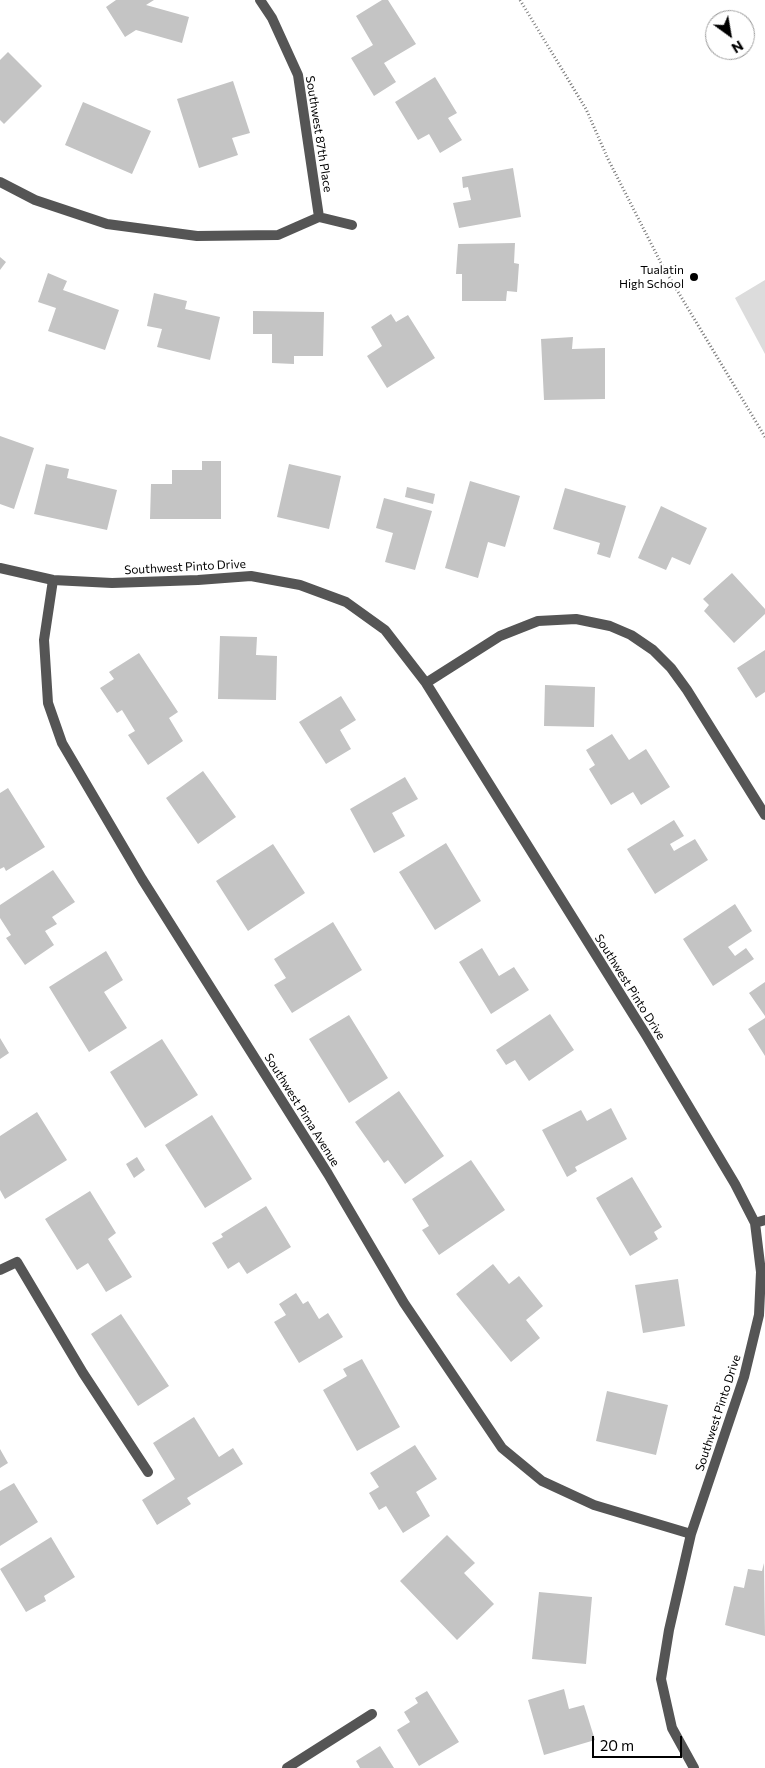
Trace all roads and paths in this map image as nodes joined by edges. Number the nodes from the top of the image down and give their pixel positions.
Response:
1 (260, 0) edge
2 (520, 0) edge
3 (0, 182) edge
4 (320, 217) junction
5 (352, 225) dead end
6 (765, 437) edge
7 (0, 568) edge
8 (53, 580) junction
9 (426, 683) junction
10 (765, 815) edge
11 (760, 1222) edge
12 (0, 1270) edge
13 (148, 1472) dead end
14 (691, 1534) junction
15 (372, 1714) dead end
16 (287, 1768) edge
17 (694, 1768) edge

1 - 4 street, Southwest 87th Place
2 - 6 path
3 - 4 street
4 - 5 street
7 - 8 street, Southwest Pinto Drive
8 - 9 street, Southwest Pinto Drive
8 - 14 street, Southwest Pima Avenue
9 - 10 street
9 - 11 street, Southwest Pinto Drive
11 - 14 street, Southwest Pinto Drive
12 - 13 street
14 - 17 street, Southwest Pinto Drive
15 - 16 street

